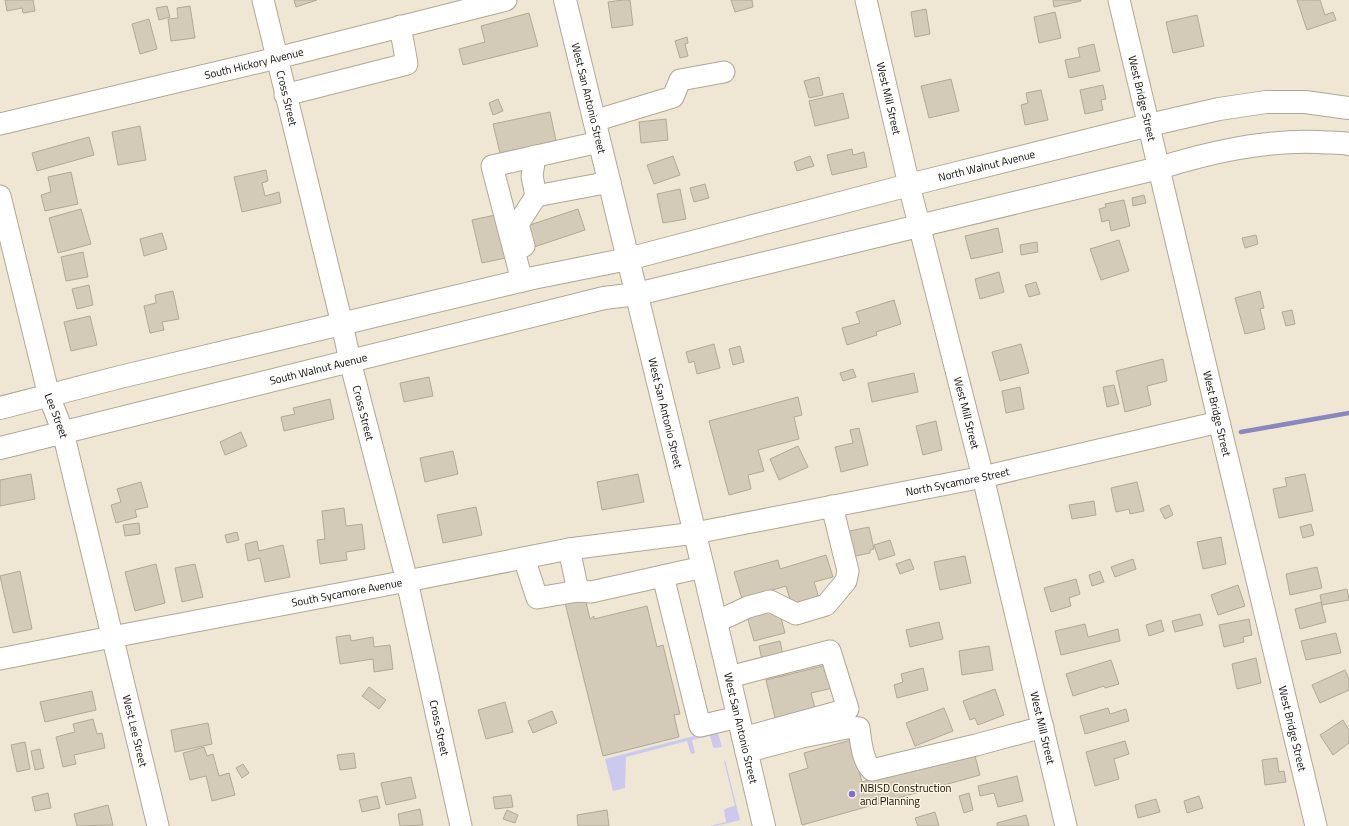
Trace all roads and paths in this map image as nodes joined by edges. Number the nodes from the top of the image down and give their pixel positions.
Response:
1 (263, 0) edge
2 (506, 0) edge
3 (565, 0) edge
4 (866, 0) edge
5 (1119, 0) edge
6 (465, 5) edge
7 (400, 26) junction
8 (277, 58) junction
9 (724, 72) dead end
10 (285, 95) junction
11 (1349, 108) edge
12 (594, 120) junction
13 (0, 124) edge
14 (1149, 125) junction
15 (599, 142) junction
16 (1349, 144) edge
17 (535, 156) junction
18 (1159, 168) junction
19 (610, 182) junction
20 (909, 185) junction
21 (0, 196) edge
22 (536, 196) junction
23 (919, 226) junction
24 (628, 259) junction
25 (528, 280) junction
26 (637, 294) junction
27 (342, 324) junction
28 (350, 361) junction
29 (50, 396) junction
30 (0, 408) edge
31 (1218, 422) junction
32 (63, 432) junction
33 (0, 448) edge
34 (983, 478) junction
35 (832, 506) junction
36 (695, 534) junction
37 (569, 549) junction
38 (524, 558) junction
39 (703, 567) junction
40 (663, 576) junction
41 (407, 582) junction
42 (578, 591) junction
43 (716, 622) junction
44 (112, 636) junction
45 (0, 659) edge
46 (729, 677) junction
47 (1043, 727) junction
48 (742, 736) junction
49 (158, 826) edge
50 (461, 826) edge
51 (764, 826) edge
52 (1066, 826) edge
53 (1316, 826) edge

1 - 8 street, Cross Street
2 - 6 street, South Hickory Avenue
3 - 12 main road, West San Antonio Street
4 - 20 street, West Mill Street
5 - 14 street, West Bridge Street
6 - 7 street, South Hickory Avenue
7 - 8 street, South Hickory Avenue
7 - 10 street
8 - 10 street, Cross Street
8 - 13 street, South Hickory Avenue
9 - 12 street
10 - 27 street, Cross Street
11 - 14 main road, North Walnut Avenue
12 - 15 main road, West San Antonio Street
14 - 18 street, West Bridge Street
14 - 20 main road, North Walnut Avenue
15 - 17 street
15 - 19 main road, West San Antonio Street
16 - 18 main road
17 - 22 street
17 - 25 street
18 - 23 main road
18 - 31 street, West Bridge Street
19 - 22 street
19 - 24 main road, West San Antonio Street
20 - 23 street, West Mill Street
20 - 24 main road, North Walnut Avenue
21 - 29 street, Lee Street
22 - 25 street
23 - 26 main road
23 - 34 street, West Mill Street
24 - 25 main road
24 - 26 main road, West San Antonio Street
25 - 27 main road
26 - 28 main road, South Walnut Avenue
26 - 36 main road, West San Antonio Street
27 - 28 street, Cross Street
27 - 29 main road
28 - 32 main road, South Walnut Avenue
28 - 41 street, Cross Street
29 - 30 main road
29 - 32 street, Lee Street
31 - 34 street, North Sycamore Street
31 - 53 street, West Bridge Street
32 - 33 main road, South Walnut Avenue
32 - 44 street, Lee Street
34 - 35 street, North Sycamore Street
34 - 47 street, West Mill Street
35 - 36 street, North Sycamore Street
35 - 43 street
36 - 37 street, South Sycamore Avenue
36 - 39 main road, West San Antonio Street
37 - 38 street, South Sycamore Avenue
37 - 42 street
38 - 41 street, South Sycamore Avenue
38 - 42 street
39 - 40 street
39 - 43 main road, West San Antonio Street
40 - 42 street
40 - 48 street
41 - 44 street, South Sycamore Avenue
41 - 50 street, Cross Street
43 - 46 main road, West San Antonio Street
44 - 45 street, South Sycamore Avenue
44 - 49 street, West Lee Street
46 - 48 main road, West San Antonio Street
46 - 48 street
47 - 48 street
47 - 52 street, West Mill Street
48 - 51 main road, West San Antonio Street

